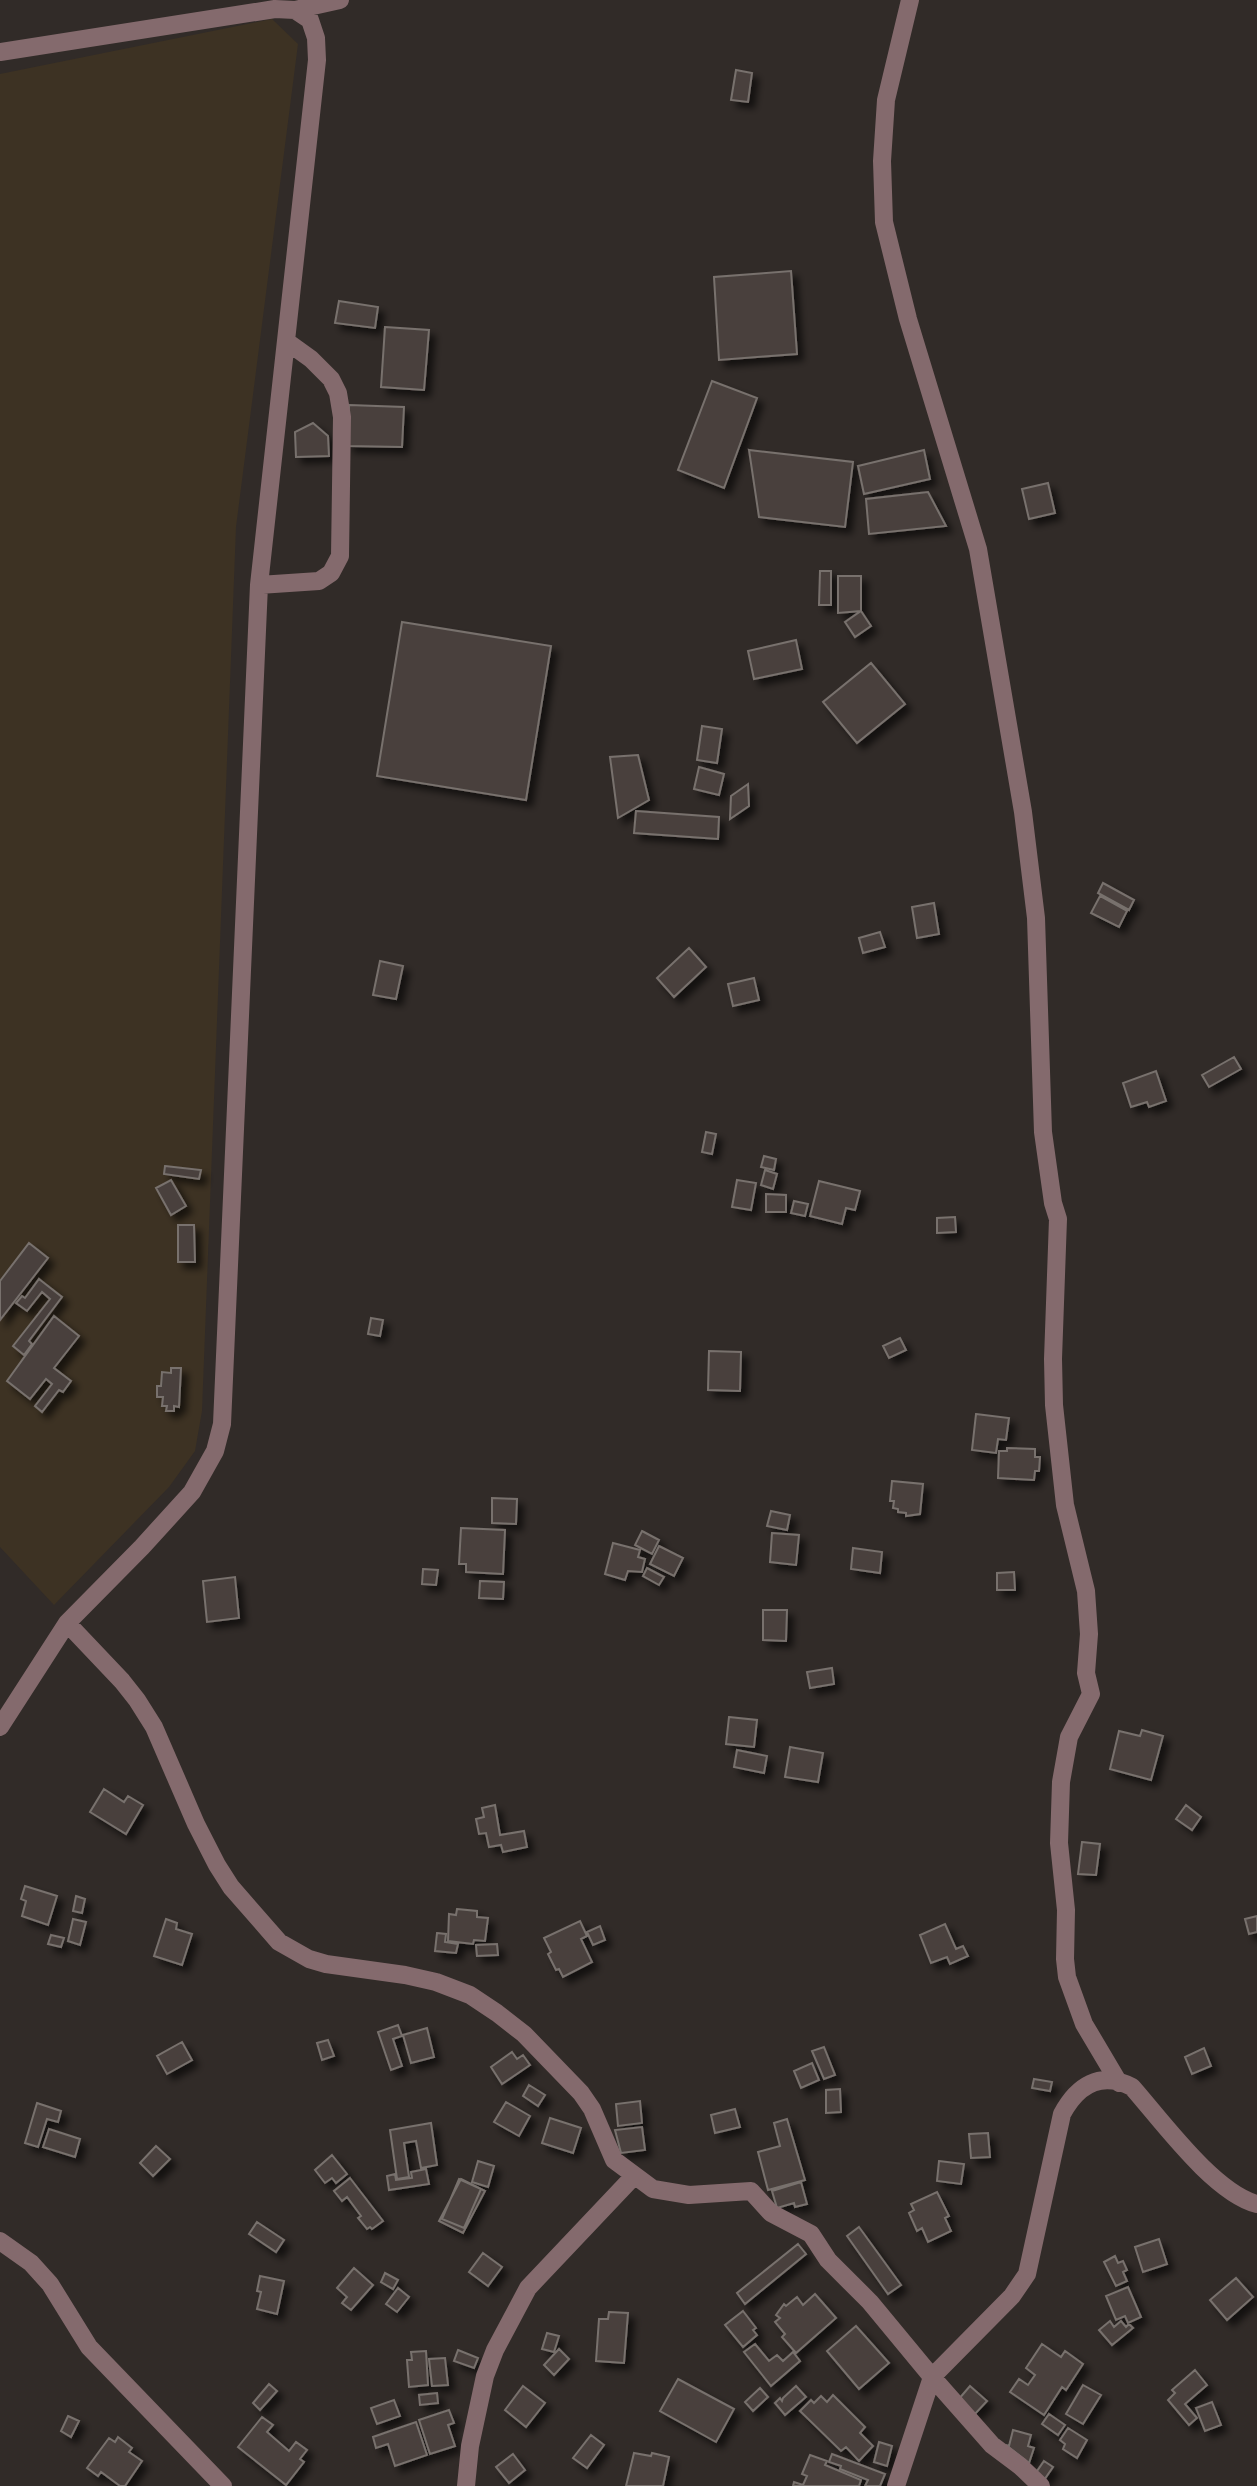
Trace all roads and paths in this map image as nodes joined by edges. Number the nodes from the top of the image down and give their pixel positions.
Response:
1 (340, 0) edge
2 (910, 0) edge
3 (295, 10) junction
4 (2, 47) edge
5 (286, 341) junction
6 (259, 585) junction
7 (67, 1623) junction
8 (0, 1727) edge
9 (1119, 2083) junction
10 (634, 2176) junction
11 (1257, 2204) edge
12 (0, 2241) edge
13 (932, 2377) junction
14 (223, 2486) edge
15 (466, 2486) edge
16 (896, 2486) edge
17 (1041, 2486) edge

1 - 3 street
2 - 9 street
3 - 4 street
3 - 5 street
5 - 6 street
5 - 6 street
6 - 7 street
7 - 8 street
7 - 10 street
9 - 11 street
9 - 13 street
10 - 13 street
10 - 15 street
12 - 14 street
13 - 16 street
13 - 17 street

